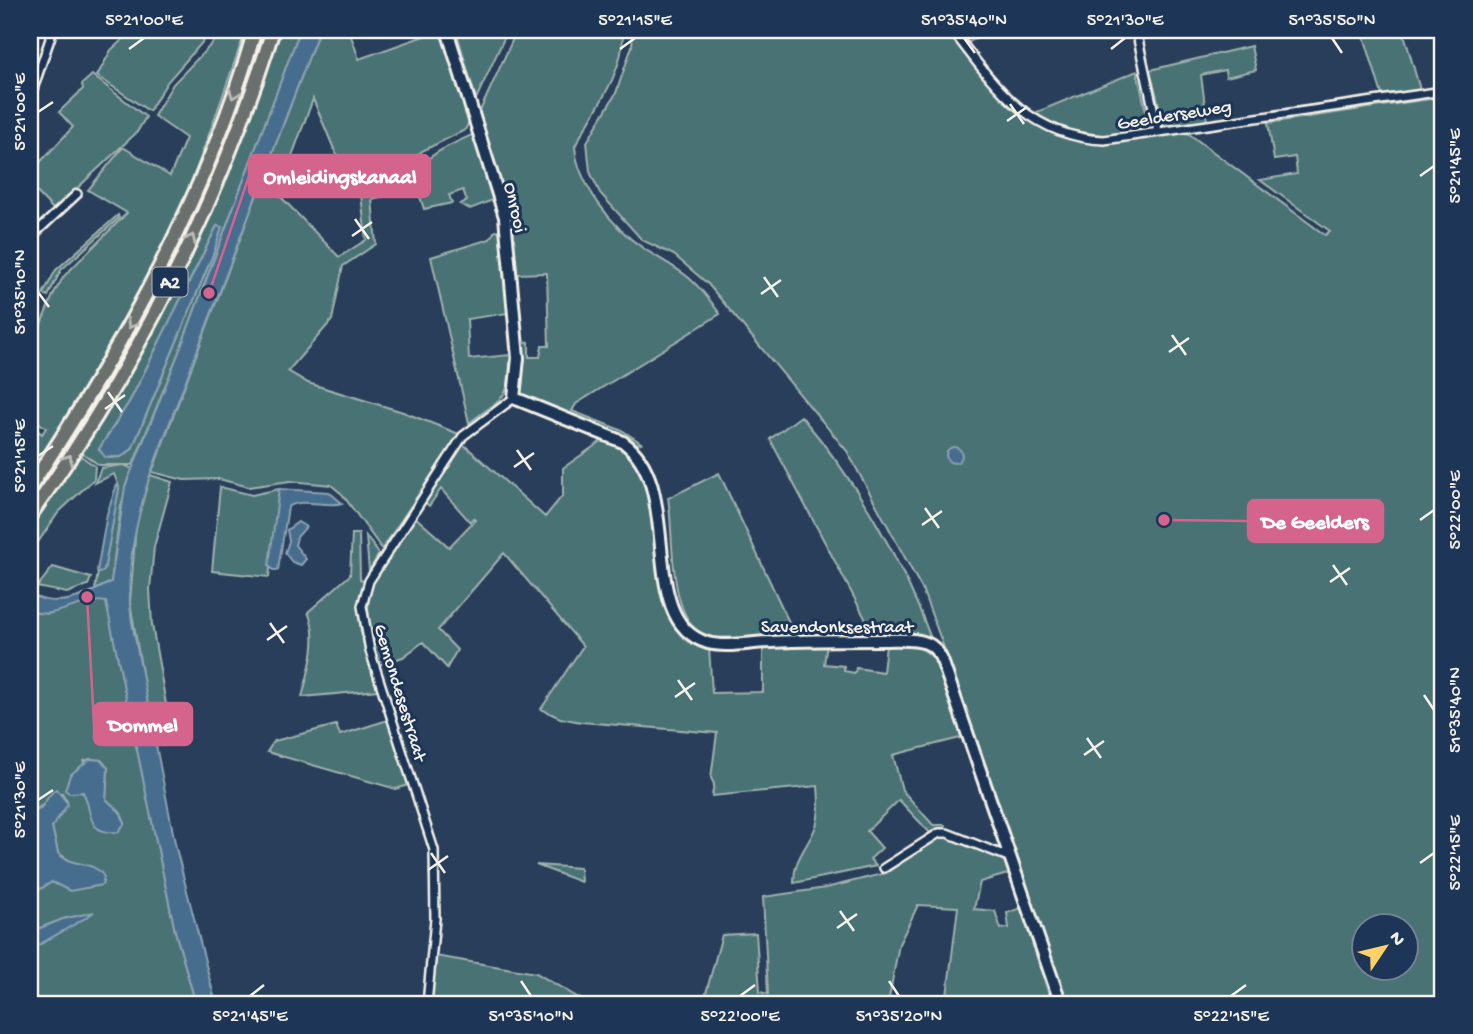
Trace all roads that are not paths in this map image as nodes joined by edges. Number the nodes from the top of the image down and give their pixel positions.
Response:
1 (53, 30) edge
2 (255, 30) edge
3 (272, 30) edge
4 (447, 30) edge
5 (952, 30) edge
6 (1136, 30) edge
7 (1443, 91) edge
8 (30, 98) edge
9 (1158, 131) junction
10 (77, 194) dead end
11 (30, 238) edge
12 (514, 398) junction
13 (30, 487) edge
14 (30, 515) edge
15 (1011, 858) junction
16 (884, 868) dead end
17 (427, 1004) edge
18 (1061, 1004) edge

1 - 8 street
2 -> 13 highway, A2
14 -> 3 highway, A2
4 - 12 street, Onrooi
5 - 9 street, Geelderseweg
6 - 9 street
7 - 9 street, Geelderseweg
10 - 11 street
12 - 15 street, Savendonksestraat
12 - 17 street, Gemondesestraat
15 - 16 street
15 - 18 street, Savendonksestraat

